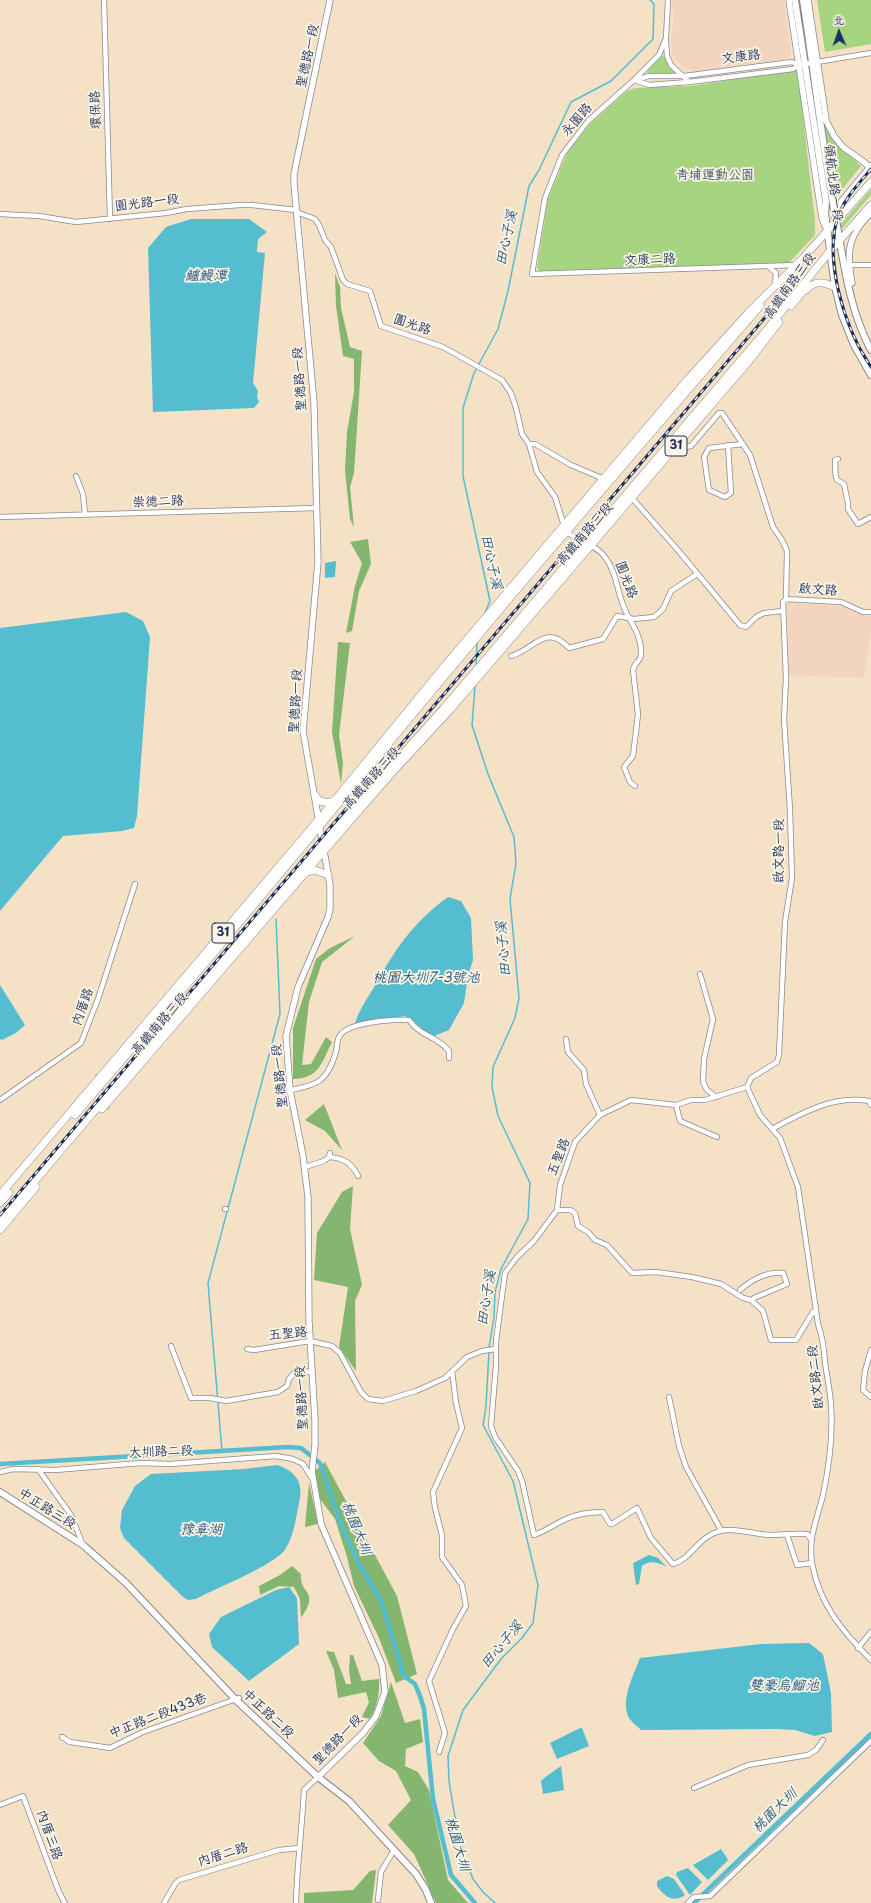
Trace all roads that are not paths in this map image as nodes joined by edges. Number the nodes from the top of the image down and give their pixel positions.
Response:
1 (104, 0) edge
2 (330, 0) edge
3 (668, 0) edge
4 (789, 0) edge
5 (795, 0) edge
6 (803, 0) edge
7 (808, 0) edge
8 (666, 38) junction
9 (871, 53) edge
10 (808, 64) junction
11 (684, 76) junction
12 (634, 80) junction
13 (689, 82) junction
14 (821, 86) junction
15 (818, 109) junction
16 (826, 119) junction
17 (870, 168) edge
18 (871, 182) edge
19 (871, 205) edge
20 (296, 210) junction
21 (871, 212) edge
22 (0, 214) edge
23 (110, 219) junction
24 (836, 222) junction
25 (828, 231) junction
26 (840, 242) junction
27 (830, 251) junction
28 (796, 265) junction
29 (848, 265) junction
30 (871, 265) edge
31 (769, 267) junction
32 (532, 274) joint
33 (809, 276) junction
34 (852, 283) dead end
35 (775, 285) junction
36 (835, 287) junction
37 (799, 298) junction
38 (791, 305) junction
39 (871, 350) edge
40 (871, 375) edge
41 (656, 427) junction
42 (678, 443) junction
43 (529, 444) junction
44 (743, 444) junction
45 (632, 446) junction
46 (728, 446) junction
47 (659, 457) junction
48 (838, 459) dead end
49 (76, 476) dead end
50 (604, 479) junction
51 (632, 498) junction
52 (316, 508) junction
53 (85, 514) junction
54 (0, 517) edge
55 (871, 517) edge
56 (565, 529) junction
57 (588, 544) junction
58 (697, 574) junction
59 (786, 599) junction
60 (783, 611) junction
61 (871, 612) edge
62 (630, 618) junction
63 (511, 656) dead end
64 (443, 673) junction
65 (447, 709) junction
66 (635, 786) dead end
67 (315, 795) junction
68 (335, 800) junction
69 (327, 818) junction
70 (319, 819) junction
71 (339, 825) junction
72 (320, 827) junction
73 (323, 843) junction
74 (299, 851) junction
75 (324, 851) junction
76 (313, 856) junction
77 (308, 872) junction
78 (328, 875) junction
79 (135, 884) dead end
80 (213, 954) junction
81 (192, 970) junction
82 (700, 974) dead end
83 (566, 1039) dead end
84 (448, 1058) dead end
85 (747, 1087) junction
86 (290, 1090) junction
87 (716, 1097) junction
88 (0, 1100) edge
89 (676, 1105) junction
90 (871, 1105) edge
91 (600, 1115) junction
92 (772, 1129) junction
93 (718, 1137) dead end
94 (305, 1167) junction
95 (358, 1176) dead end
96 (0, 1196) edge
97 (0, 1203) edge
98 (557, 1210) junction
99 (0, 1222) edge
100 (0, 1230) edge
101 (740, 1290) dead end
102 (754, 1298) dead end
103 (816, 1311) junction
104 (310, 1341) junction
105 (171, 1346) dead end
106 (247, 1349) dead end
107 (495, 1349) junction
108 (871, 1350) edge
109 (452, 1371) junction
110 (312, 1372) junction
111 (669, 1397) dead end
112 (871, 1397) edge
113 (38, 1469) junction
114 (0, 1472) edge
115 (313, 1480) junction
116 (0, 1492) edge
117 (721, 1530) junction
118 (787, 1535) junction
119 (811, 1539) junction
120 (83, 1545) junction
121 (812, 1563) junction
122 (871, 1632) edge
123 (858, 1648) junction
124 (871, 1660) edge
125 (237, 1698) junction
126 (62, 1737) dead end
127 (823, 1740) dead end
128 (871, 1741) edge
129 (439, 1752) dead end
130 (318, 1777) junction
131 (694, 1788) dead end
132 (0, 1805) edge
133 (300, 1848) junction
134 (394, 1850) junction
135 (378, 1900) dead end
136 (65, 1903) edge
137 (164, 1903) edge
138 (296, 1903) edge
139 (431, 1903) edge
140 (688, 1903) edge

1 - 23 street, 環保路
2 - 20 street, 聖德路一段
3 - 8 street, 永園路
4 - 10 street, 領航北路一段
5 - 10 main road, 領航北路一段
6 - 10 main road, 領航北路一段
7 - 10 street, 領航北路一段
8 - 11 street
8 - 12 street, 永園路
9 - 10 street, 文康路
10 - 11 street, 文康路
10 - 13 street, 文康路
10 - 14 street, 領航北路一段
10 - 15 main road, 領航北路一段
10 - 25 main road, 領航北路一段
11 - 12 street, 文康路
11 - 13 street
12 - 13 street, 文康路
12 - 32 street, 永園路
14 - 15 street
14 - 16 street, 領航北路一段
15 - 16 street
15 - 24 main road, 領航北路一段
16 - 17 street
17 - 24 street
18 - 24 main road, 31
19 - 26 main road, 31
20 - 23 street, 圓光路一段
20 - 43 street, 圓光路
20 - 52 street, 聖德路一段
21 - 29 street
22 - 23 street, 圓光路一段
24 - 25 main road, 31
24 - 26 main road, 領航北路一段
25 - 27 main road, 領航北路一段
25 - 28 main road, 高鐵南路三段 / 31
26 - 27 main road, 31
26 - 39 main road, 領航北路一段
27 - 33 main road, 高鐵南路三段 / 31
27 - 36 main road, 領航北路一段
27 - 37 main road, 高鐵南路三段 / 31
28 - 31 street, 文康二路
28 - 35 main road, 高鐵南路三段 / 31
28 - 41 main road, 高鐵南路三段 / 31
29 - 30 street
29 - 34 street
31 - 32 street, 文康二路
31 - 35 street
33 - 38 main road
33 - 47 main road, 高鐵南路三段 / 31
35 - 45 main road, 高鐵南路三段 / 31
36 - 37 main road
36 - 40 main road, 領航北路一段
37 - 38 main road, 高鐵南路三段 / 31
38 - 42 main road, 高鐵南路三段 / 31
41 - 45 main road
41 - 56 main road, 高鐵南路三段 / 31
42 - 44 street, 啟文路一段
42 - 47 main road
42 - 51 main road, 高鐵南路三段 / 31
43 - 50 street
43 - 56 street
44 - 46 street
44 - 59 street, 啟文路一段
45 - 50 main road, 高鐵南路三段 / 31
46 - 46 street
47 - 57 main road, 高鐵南路三段 / 31
48 - 55 street
49 - 53 street
50 - 56 main road, 高鐵南路三段 / 31
51 - 57 main road, 高鐵南路三段 / 31
51 - 58 street
52 - 53 street, 崇德二路
52 - 67 street, 聖德路一段
53 - 54 street, 崇德二路
56 - 57 street, 圓光路
56 - 64 main road, 高鐵南路三段 / 31
57 - 62 street, 圓光路
57 - 65 main road, 高鐵南路三段 / 31
58 - 60 street
58 - 62 street, 圓光路
59 - 60 street, 啟文路一段
59 - 61 street, 啟文路
60 - 85 street, 啟文路一段
62 - 63 street
62 - 66 street
64 - 68 main road, 高鐵南路三段 / 31
64 - 69 main road, 高鐵南路三段 / 31
65 - 71 main road, 高鐵南路三段 / 31
65 - 75 main road, 高鐵南路三段 / 31
67 - 68 main road
67 - 70 street, 聖德路一段
68 - 70 main road, 高鐵南路三段 / 31
69 - 71 main road
69 - 72 main road, 高鐵南路三段 / 31
70 - 72 street, 聖德路一段
70 - 81 main road, 高鐵南路三段 / 31
71 - 73 main road, 高鐵南路三段 / 31
72 - 73 street, 聖德路一段
72 - 74 main road, 高鐵南路三段 / 31
73 - 75 street, 聖德路一段
73 - 76 main road, 高鐵南路三段 / 31
74 - 76 main road
74 - 80 main road, 高鐵南路三段 / 31
75 - 77 main road, 高鐵南路三段 / 31
75 - 78 street, 聖德路一段
76 - 99 main road, 高鐵南路三段 / 31
77 - 78 main road
77 - 100 main road, 高鐵南路三段 / 31
78 - 86 street, 聖德路一段
79 - 88 street, 內厝路
80 - 81 main road
80 - 97 main road, 高鐵南路三段 / 31
81 - 96 main road, 高鐵南路三段 / 31
82 - 87 street
83 - 91 street
84 - 86 street
85 - 87 street, 五聖路
85 - 92 street, 啟文路二段
86 - 94 street, 聖德路一段
87 - 89 street, 五聖路
89 - 91 street, 五聖路
89 - 93 street
90 - 92 street
91 - 98 street, 五聖路
92 - 103 street, 啟文路二段
94 - 95 street
94 - 104 street, 聖德路一段
98 - 103 street
98 - 107 street, 五聖路
101 - 102 street
103 - 119 street, 啟文路二段
104 - 106 street, 五聖路
104 - 109 street, 五聖路
104 - 110 street, 聖德路一段
105 - 110 street
107 - 109 street, 五聖路
107 - 117 street, 五聖路
108 - 112 street
109 - 129 street
110 - 115 street, 聖德路一段
111 - 117 street
113 - 114 street, 大圳路二段
113 - 115 street, 大圳路二段
113 - 120 street
115 - 130 street, 聖德路一段
116 - 120 main road, 中正路三段
117 - 118 street
118 - 119 street
118 - 121 street
119 - 121 street, 啟文路二段
120 - 125 main road, 中正路二段
121 - 123 street, 啟文路二段
122 - 123 street
123 - 124 street, 啟文路二段
125 - 126 street, 中正路二段433巷
125 - 130 main road, 中正路二段
127 - 131 street
128 - 140 street
130 - 133 street
130 - 134 main road, 中正路二段
132 - 136 street, 內厝三路
133 - 137 street, 內厝二路
133 - 138 street
134 - 135 street
134 - 139 main road, 中正路二段

